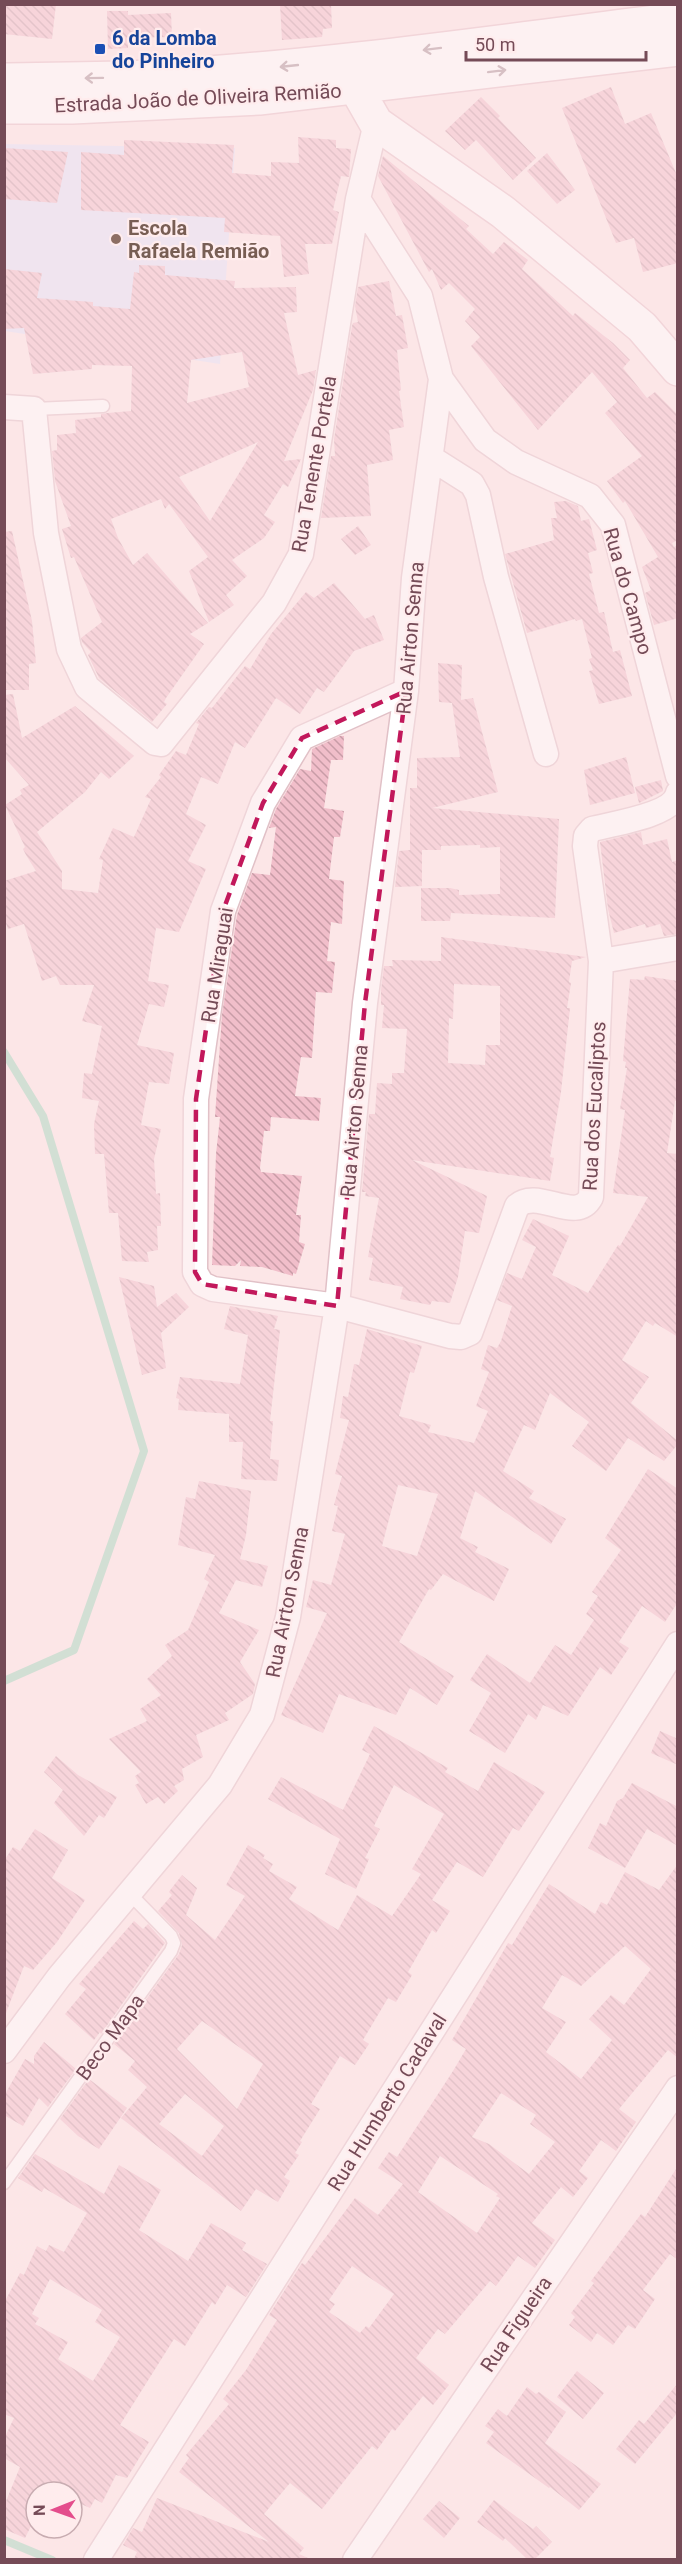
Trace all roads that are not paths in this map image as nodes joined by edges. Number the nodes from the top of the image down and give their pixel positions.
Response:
1 (678, 19) edge
2 (678, 49) edge
3 (351, 74) junction
4 (4, 80) edge
5 (4, 107) edge
6 (376, 123) junction
7 (358, 200) junction
8 (678, 369) edge
9 (441, 379) junction
10 (103, 406) dead end
11 (4, 407) edge
12 (34, 409) junction
13 (431, 458) junction
14 (406, 691) junction
15 (546, 754) dead end
16 (678, 776) edge
17 (678, 794) edge
18 (678, 948) edge
19 (601, 961) junction
20 (202, 1284) joint
21 (337, 1306) junction
22 (678, 1644) edge
23 (130, 1894) junction
24 (4, 2051) edge
25 (678, 2088) edge
26 (4, 2183) edge
27 (96, 2559) edge
28 (355, 2559) edge

1 -> 3 main road, Estrada João de Oliveira Remião
3 -> 2 main road, Estrada João de Oliveira Remião
3 -> 4 main road, Estrada João de Oliveira Remião
3 - 5 main road, Estrada João de Oliveira Remião
3 - 6 main road
6 - 7 street
6 - 8 main road
7 - 9 street, Rua Airton Senna
7 - 12 street, Rua Tenente Portela
9 - 13 street, Rua Airton Senna
9 - 16 street, Rua do Campo
10 - 12 lane
11 - 12 street
13 - 14 street, Rua Airton Senna
13 - 15 street
14 - 20 street, Rua Miraguai
14 - 21 street, Rua Airton Senna
17 - 19 street
18 - 19 street
19 - 21 street, Rua dos Eucaliptos
20 - 21 street, Rua dos Eucaliptos
21 - 23 street, Rua Airton Senna
22 - 27 street, Rua Humberto Cadaval
23 - 24 street, Rua Airton Senna
23 - 26 lane, Beco Mapa
25 - 28 street, Rua Figueira

